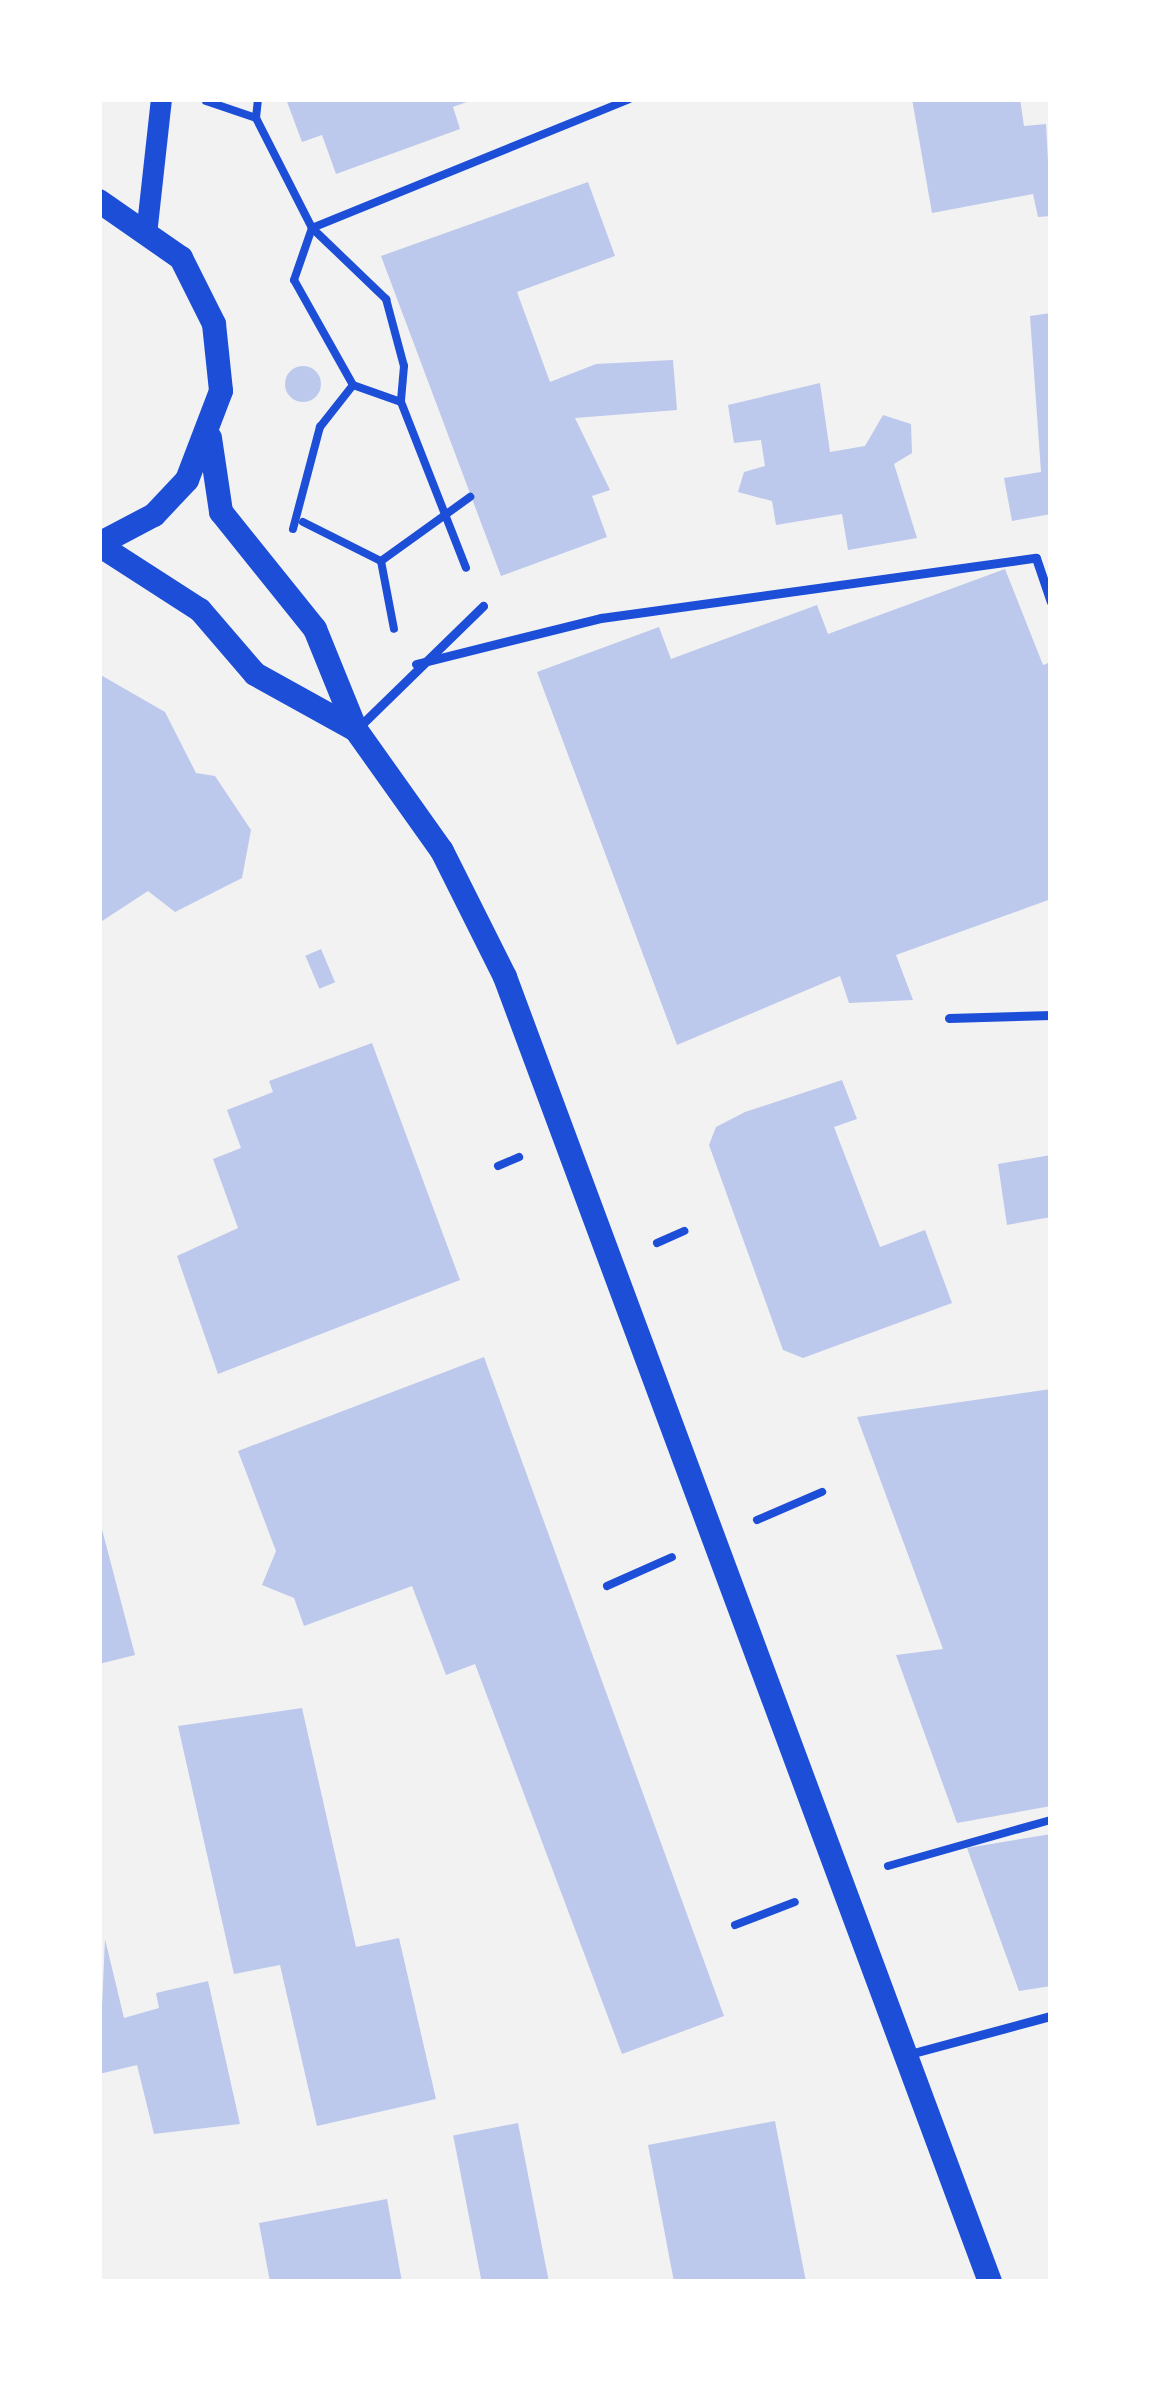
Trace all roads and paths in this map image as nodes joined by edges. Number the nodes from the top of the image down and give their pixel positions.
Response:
1 (160, 99) edge
2 (202, 99) edge
3 (258, 99) edge
4 (629, 99) edge
5 (601, 103) edge
6 (256, 118) junction
7 (99, 201) edge
8 (147, 225) junction
9 (312, 228) junction
10 (353, 385) junction
11 (401, 402) junction
12 (210, 438) junction
13 (470, 496) dead end
14 (442, 509) junction
15 (303, 522) junction
16 (99, 545) edge
17 (258, 556) junction
18 (380, 561) junction
19 (1051, 602) edge
20 (483, 607) joint
21 (416, 664) junction
22 (356, 730) junction
23 (1051, 1015) edge
24 (949, 1018) dead end
25 (1051, 1820) edge
26 (947, 1842) dead end
27 (1051, 2016) edge
28 (905, 2055) junction
29 (990, 2282) edge

1 - 8 street
2 - 6 path
3 - 6 path
4 - 5 path
5 - 9 path
6 - 9 path
7 - 8 main road
8 - 12 main road
9 - 10 path
9 - 11 path
10 - 11 path
10 - 15 path
11 - 14 path
12 - 16 main road
12 - 17 main road
13 - 14 path
14 - 18 path
14 - 20 path
15 - 17 path
15 - 18 path
16 - 22 main road
17 - 22 main road
18 - 21 path
19 - 21 lane
20 - 21 lane
21 - 22 lane
22 - 28 main road
23 - 24 lane
25 - 26 path
27 - 28 lane
28 - 29 main road

